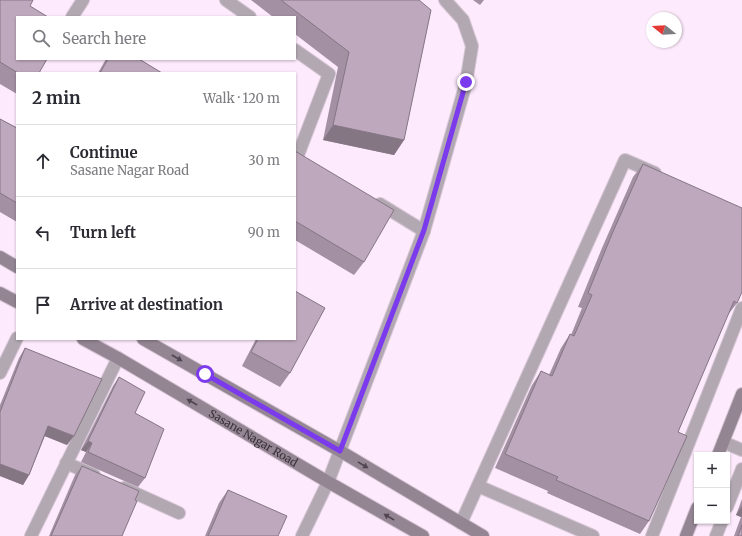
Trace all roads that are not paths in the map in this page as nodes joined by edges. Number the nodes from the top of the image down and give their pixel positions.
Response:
1 (83, 0) edge
2 (226, 0) edge
3 (445, 0) edge
4 (73, 16) edge
5 (249, 16) edge
6 (296, 51) edge
7 (301, 156) edge
8 (669, 178) edge
9 (373, 200) edge
10 (424, 230) junction
11 (0, 257) edge
12 (16, 266) edge
13 (0, 293) edge
14 (16, 301) edge
15 (742, 308) edge
16 (16, 340) edge
17 (85, 340) edge
18 (145, 340) edge
19 (118, 358) junction
20 (0, 373) edge
21 (742, 394) edge
22 (723, 442) junction
23 (742, 450) edge
24 (340, 451) junction
25 (719, 452) edge
26 (66, 463) junction
27 (742, 468) edge
28 (102, 478) edge
29 (328, 482) junction
30 (116, 485) edge
31 (478, 486) junction
32 (730, 499) edge
33 (179, 513) dead end
34 (694, 516) edge
35 (461, 523) junction
36 (721, 524) edge
37 (31, 536) edge
38 (302, 536) edge
39 (423, 536) edge
40 (483, 536) edge
41 (593, 536) edge
42 (652, 536) edge
43 (686, 536) edge
44 (716, 536) edge

1 - 4 street
2 - 5 street
3 - 10 street
6 - 7 street
8 - 31 street
9 - 10 street
10 - 24 street
11 - 12 street
13 - 14 street
15 - 42 street
16 - 20 street
17 - 19 street, Sasane Nagar Road
18 -> 24 street
19 - 26 street
29 -> 19 street, Sasane Nagar Road
21 - 22 street
22 - 23 street
22 - 25 street
24 - 29 street
24 -> 35 street
26 - 28 street
26 - 37 street
27 - 32 street
29 - 38 street
39 -> 29 street, Sasane Nagar Road
30 - 33 street
31 - 35 street
31 - 41 street
34 - 43 street
35 - 40 street
36 - 44 street

